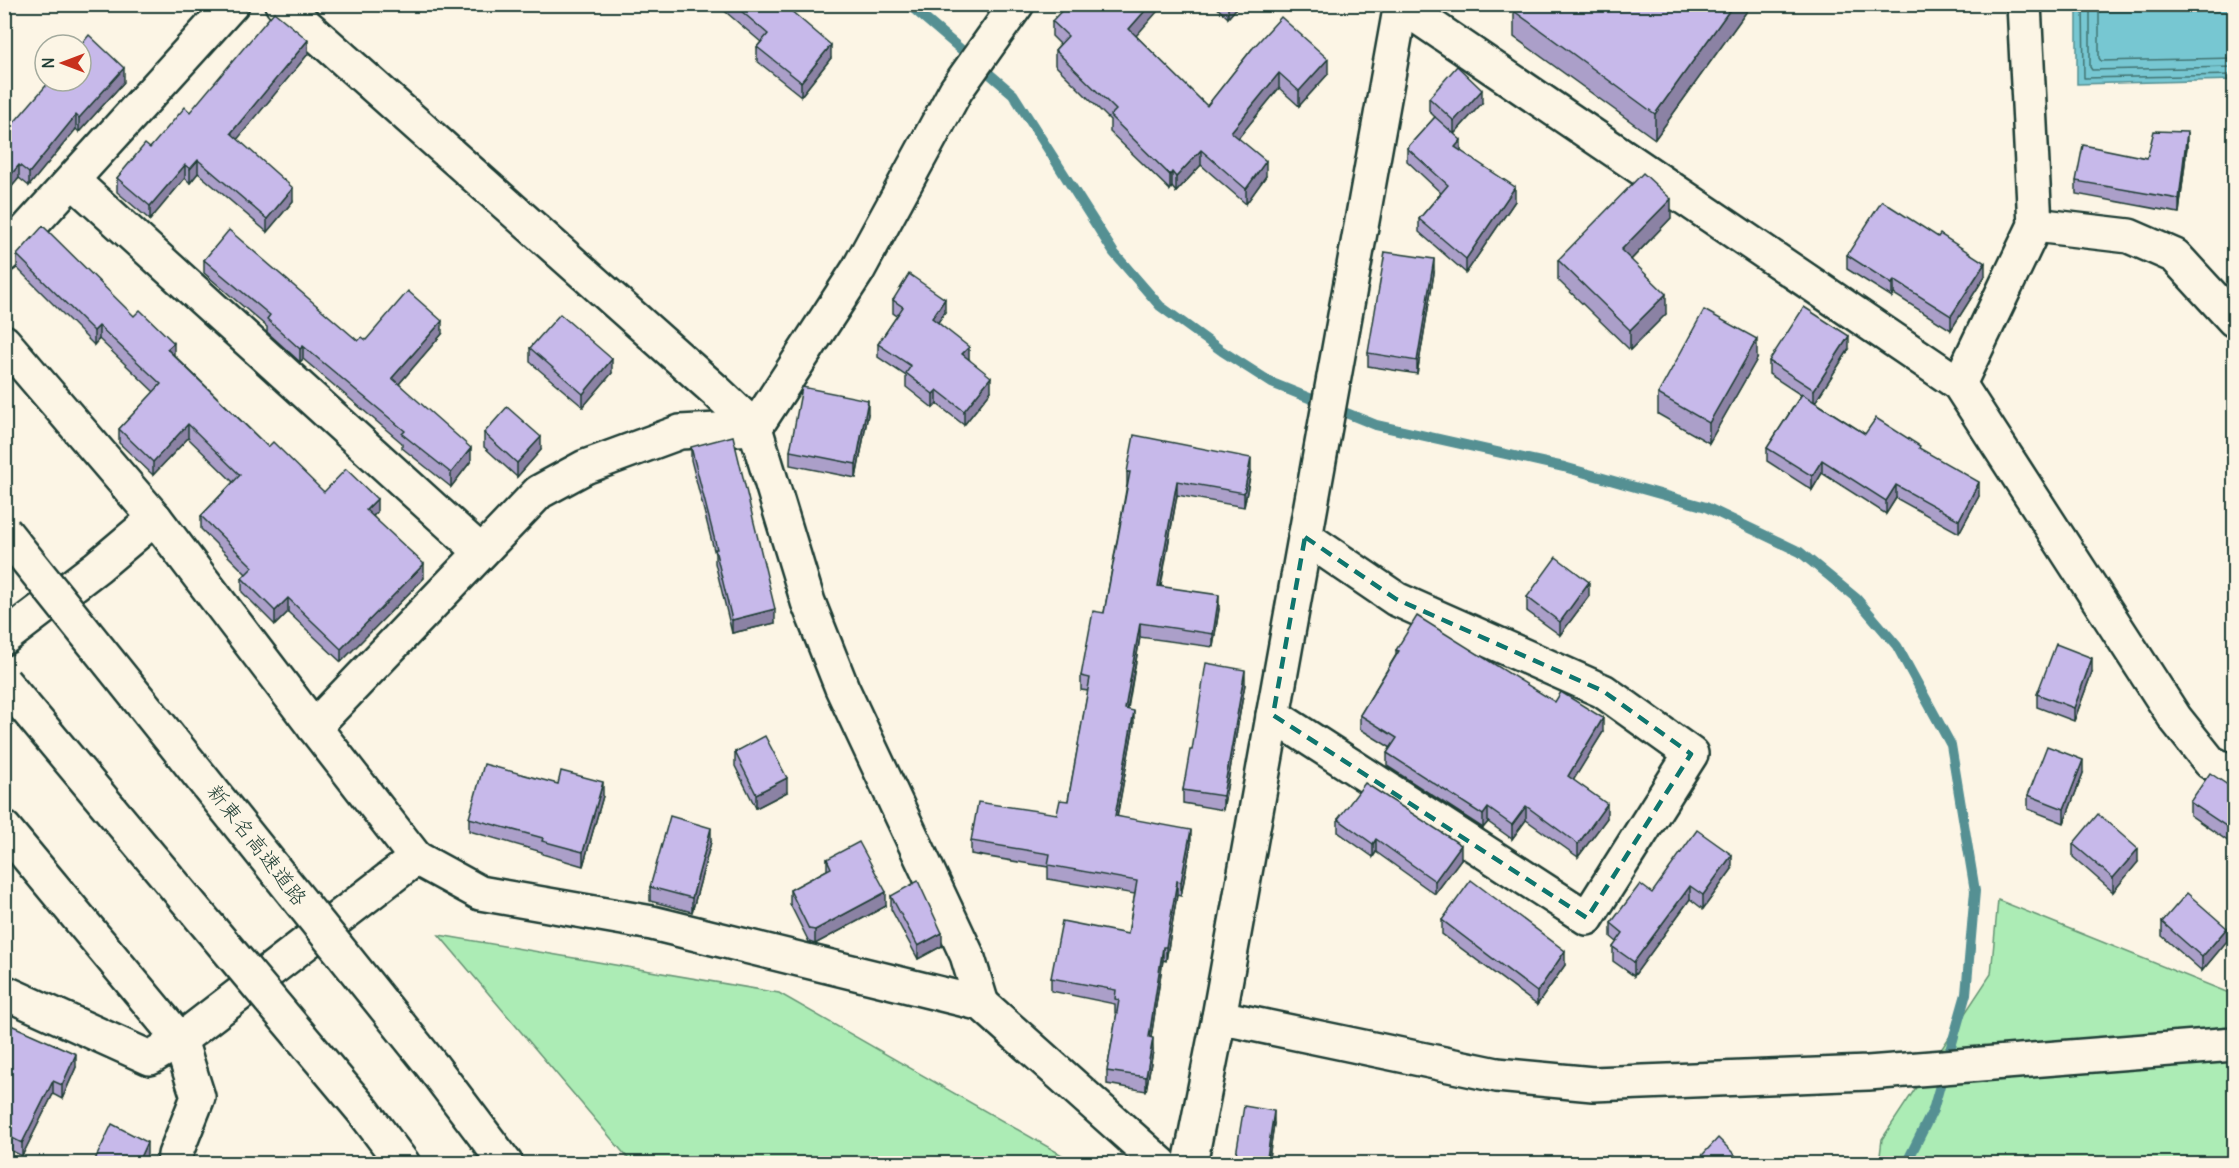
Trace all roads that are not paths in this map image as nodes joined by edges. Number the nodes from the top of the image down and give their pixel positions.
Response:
1 (231, 4) edge
2 (282, 4) edge
3 (1017, 4) edge
4 (2024, 4) edge
5 (1400, 5) edge
6 (73, 181) junction
7 (2035, 225) junction
8 (4, 255) edge
9 (2235, 320) edge
10 (4, 342) edge
11 (1959, 384) junction
12 (755, 428) junction
13 (155, 518) junction
14 (4, 531) edge
15 (1305, 537) junction
16 (481, 552) junction
17 (4, 638) edge
18 (4, 682) edge
19 (1273, 715) junction
20 (314, 727) junction
21 (2235, 774) edge
22 (4, 828) edge
23 (416, 858) junction
24 (4, 992) edge
25 (982, 1004) junction
26 (1219, 1017) junction
27 (180, 1040) junction
28 (2235, 1044) edge
29 (174, 1164) edge
30 (403, 1164) edge
31 (506, 1164) edge
32 (1161, 1164) edge
33 (1190, 1164) edge

1 - 6 main road
2 - 12 main road
3 - 12 main road
4 - 7 main road
5 - 11 main road
5 - 15 main road
6 - 8 main road
6 - 16 main road
7 - 9 main road
7 - 11 main road
10 - 13 main road
11 - 21 main road
12 - 16 main road
12 - 25 main road
13 - 17 main road
13 - 20 main road
14 - 31 main road, 新東名高速道路, bridge
15 - 19 main road
15 - 19 main road
16 - 20 main road
18 - 30 main road, bridge
19 - 26 main road
20 - 23 main road
22 - 27 main road
23 - 25 main road
23 - 27 main road
24 - 27 main road
25 - 32 main road
26 - 28 main road
26 - 33 main road
27 - 29 main road

